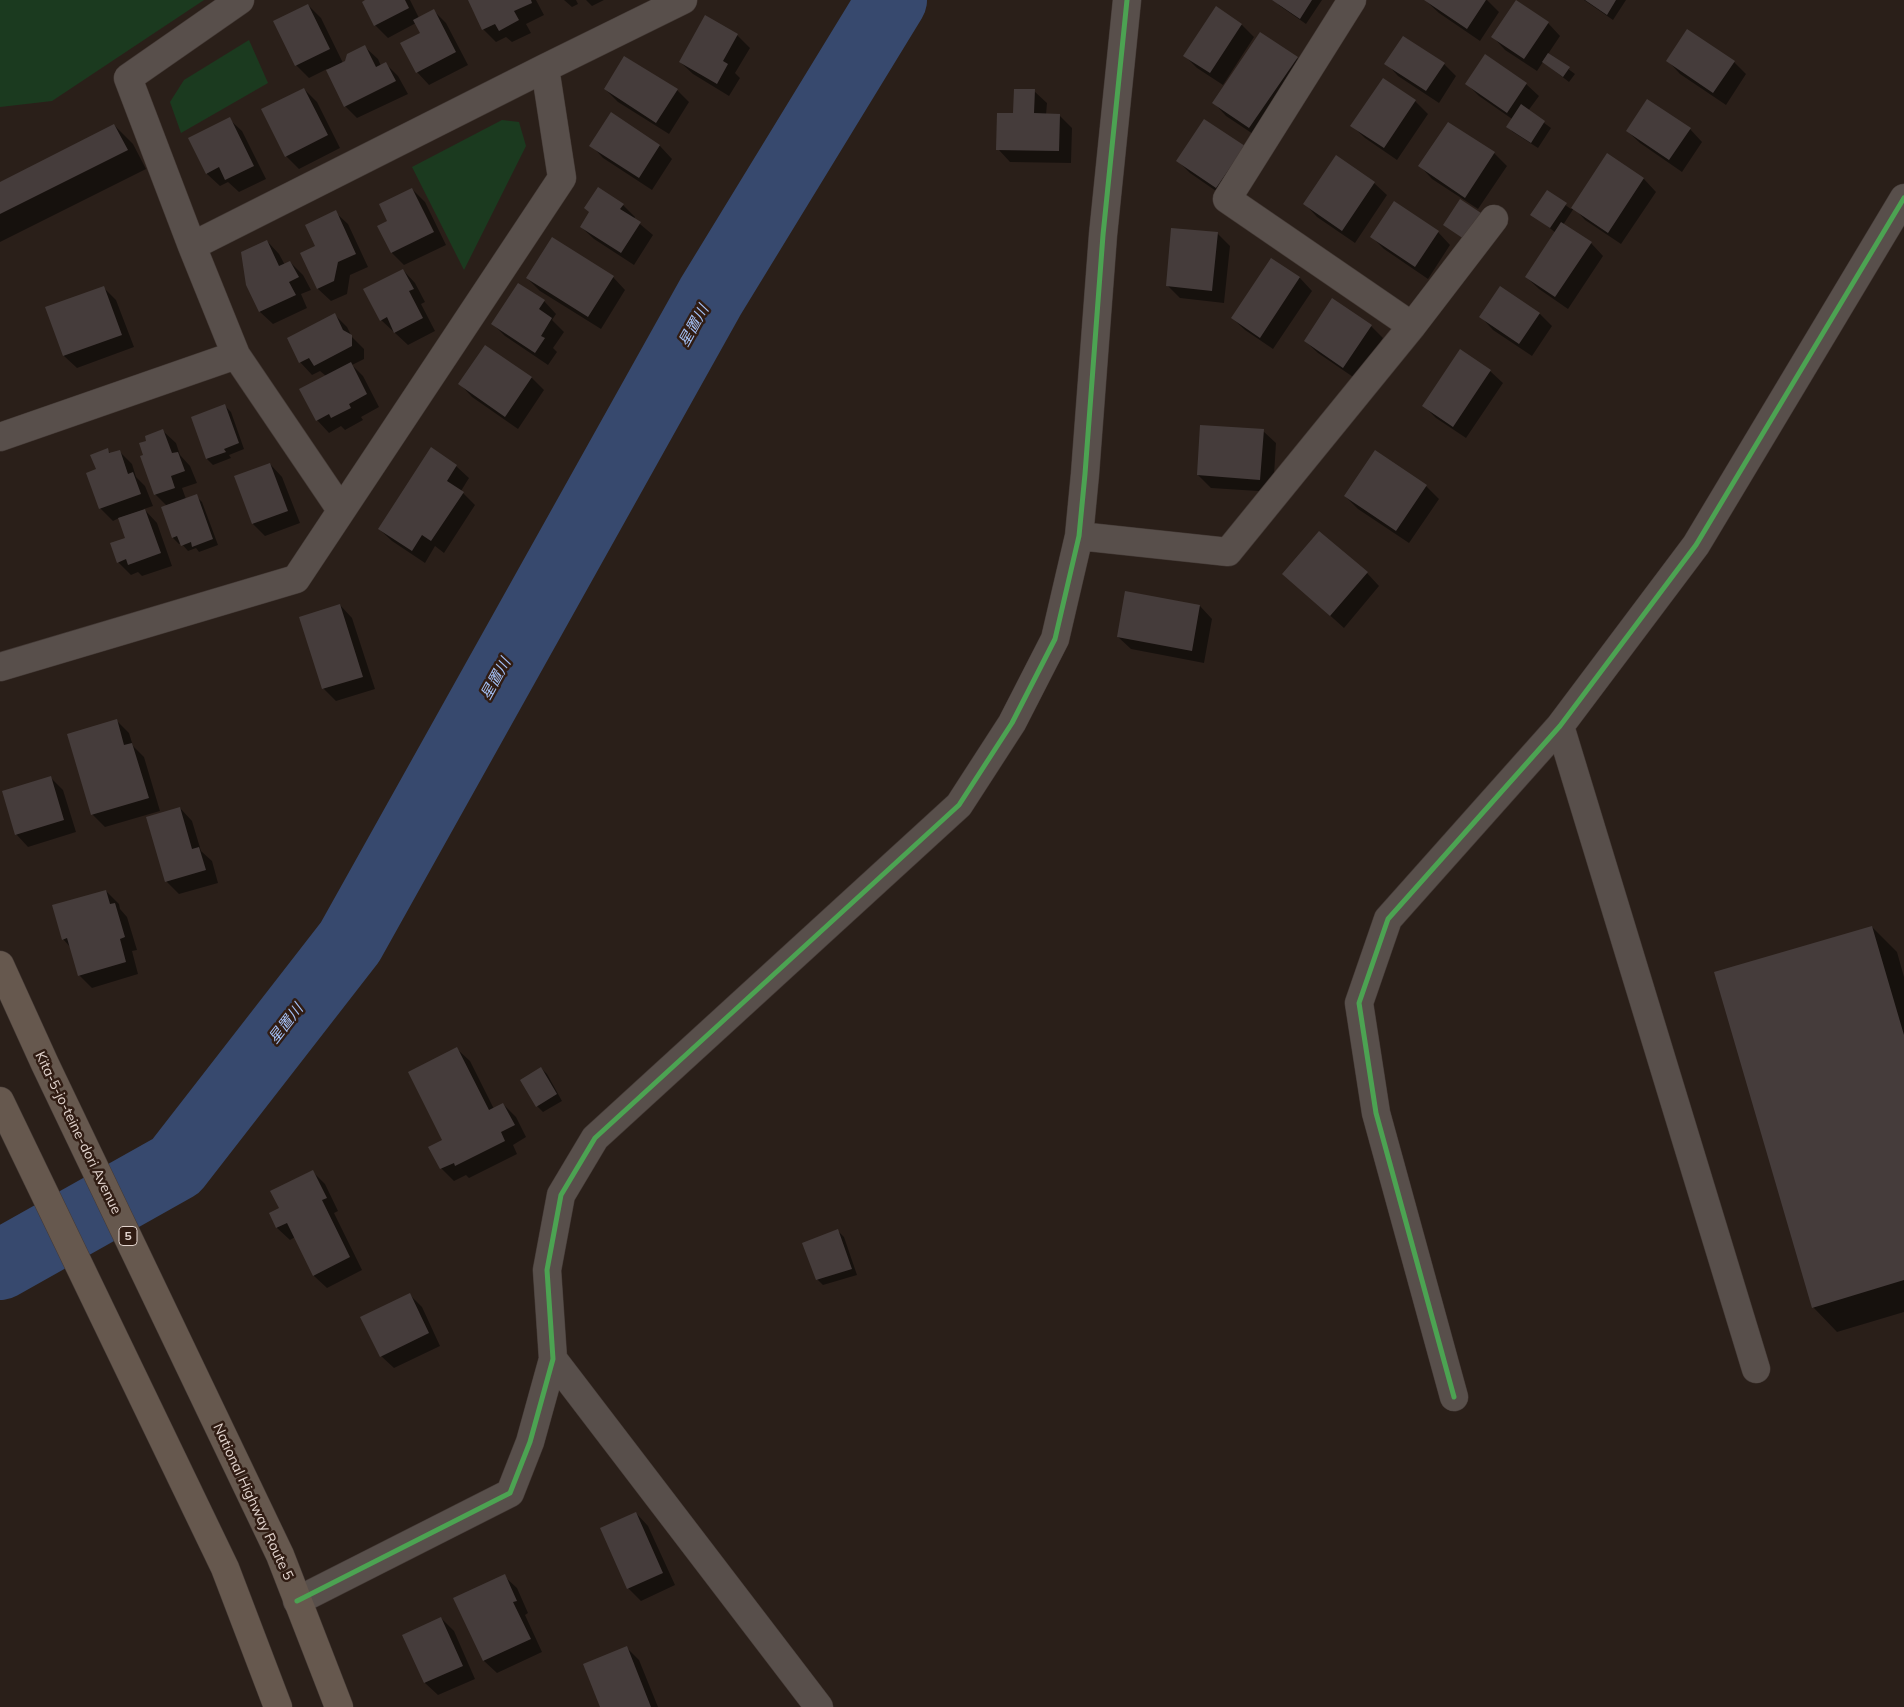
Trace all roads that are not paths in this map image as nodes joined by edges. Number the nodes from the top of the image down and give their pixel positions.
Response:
1 (240, 0) edge
2 (683, 0) edge
3 (1128, 0) edge
4 (1352, 0) edge
5 (545, 68) junction
6 (1904, 198) edge
7 (1494, 219) dead end
8 (192, 246) junction
9 (1412, 326) junction
10 (236, 355) junction
11 (0, 436) edge
12 (341, 510) junction
13 (1079, 536) junction
14 (0, 667) edge
15 (1560, 726) junction
16 (0, 965) edge
17 (0, 1101) edge
18 (554, 1359) junction
19 (1756, 1369) dead end
20 (1454, 1396) dead end
21 (210, 1408) joint
22 (297, 1601) junction
23 (278, 1707) edge
24 (339, 1707) edge
25 (819, 1707) edge

1 - 8 street
2 - 5 street
3 - 13 street
4 - 9 street
5 - 8 street
5 - 12 street
6 - 15 street
7 - 9 street
8 - 10 street
9 - 13 street
10 - 11 street
10 - 12 street
12 - 14 street
13 - 18 street
15 - 19 street
15 - 20 street
16 - 21 highway, Kita-5-jo-teine-dori Avenue / 5
17 - 23 highway
18 - 22 street
18 - 25 street
21 - 22 highway, National Highway Route 5 / 5
22 - 24 highway, National Highway Route 5 / 5

